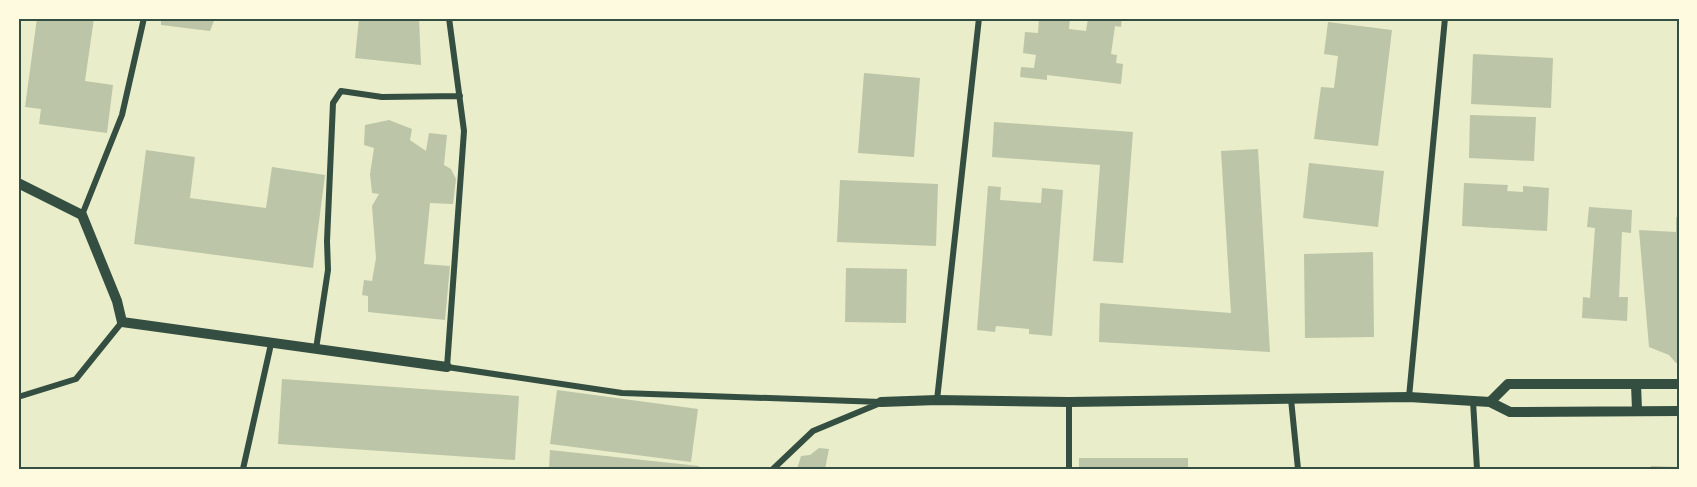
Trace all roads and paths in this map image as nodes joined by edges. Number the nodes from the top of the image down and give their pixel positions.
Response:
1 (144, 18) edge
2 (448, 18) edge
3 (979, 18) edge
4 (1445, 18) edge
5 (460, 96) junction
6 (18, 183) edge
7 (82, 216) junction
8 (122, 322) junction
9 (271, 344) junction
10 (316, 350) junction
11 (447, 367) junction
12 (1636, 384) junction
13 (1679, 384) edge
14 (18, 397) edge
15 (1409, 397) junction
16 (1292, 399) junction
17 (937, 400) junction
18 (1473, 401) junction
19 (881, 402) junction
20 (1069, 402) junction
21 (1490, 402) junction
22 (1637, 410) junction
23 (1679, 411) edge
24 (243, 469) edge
25 (773, 469) edge
26 (1069, 469) edge
27 (1298, 469) edge
28 (1477, 469) edge

1 - 7 street
2 - 5 street
3 - 17 street
4 - 15 street
5 - 10 street
5 - 11 street
6 - 7 street
7 - 8 street
8 - 9 street
8 - 14 street
9 - 10 street
9 - 24 street
10 - 11 street
11 - 19 street
12 - 13 street
12 - 21 street
12 - 22 street
15 - 16 street
15 - 18 street
16 - 20 street
16 - 27 street
17 - 19 street
17 - 20 street
18 - 21 street
18 - 28 street
19 - 25 street
20 - 26 street
21 - 22 street
22 - 23 street

